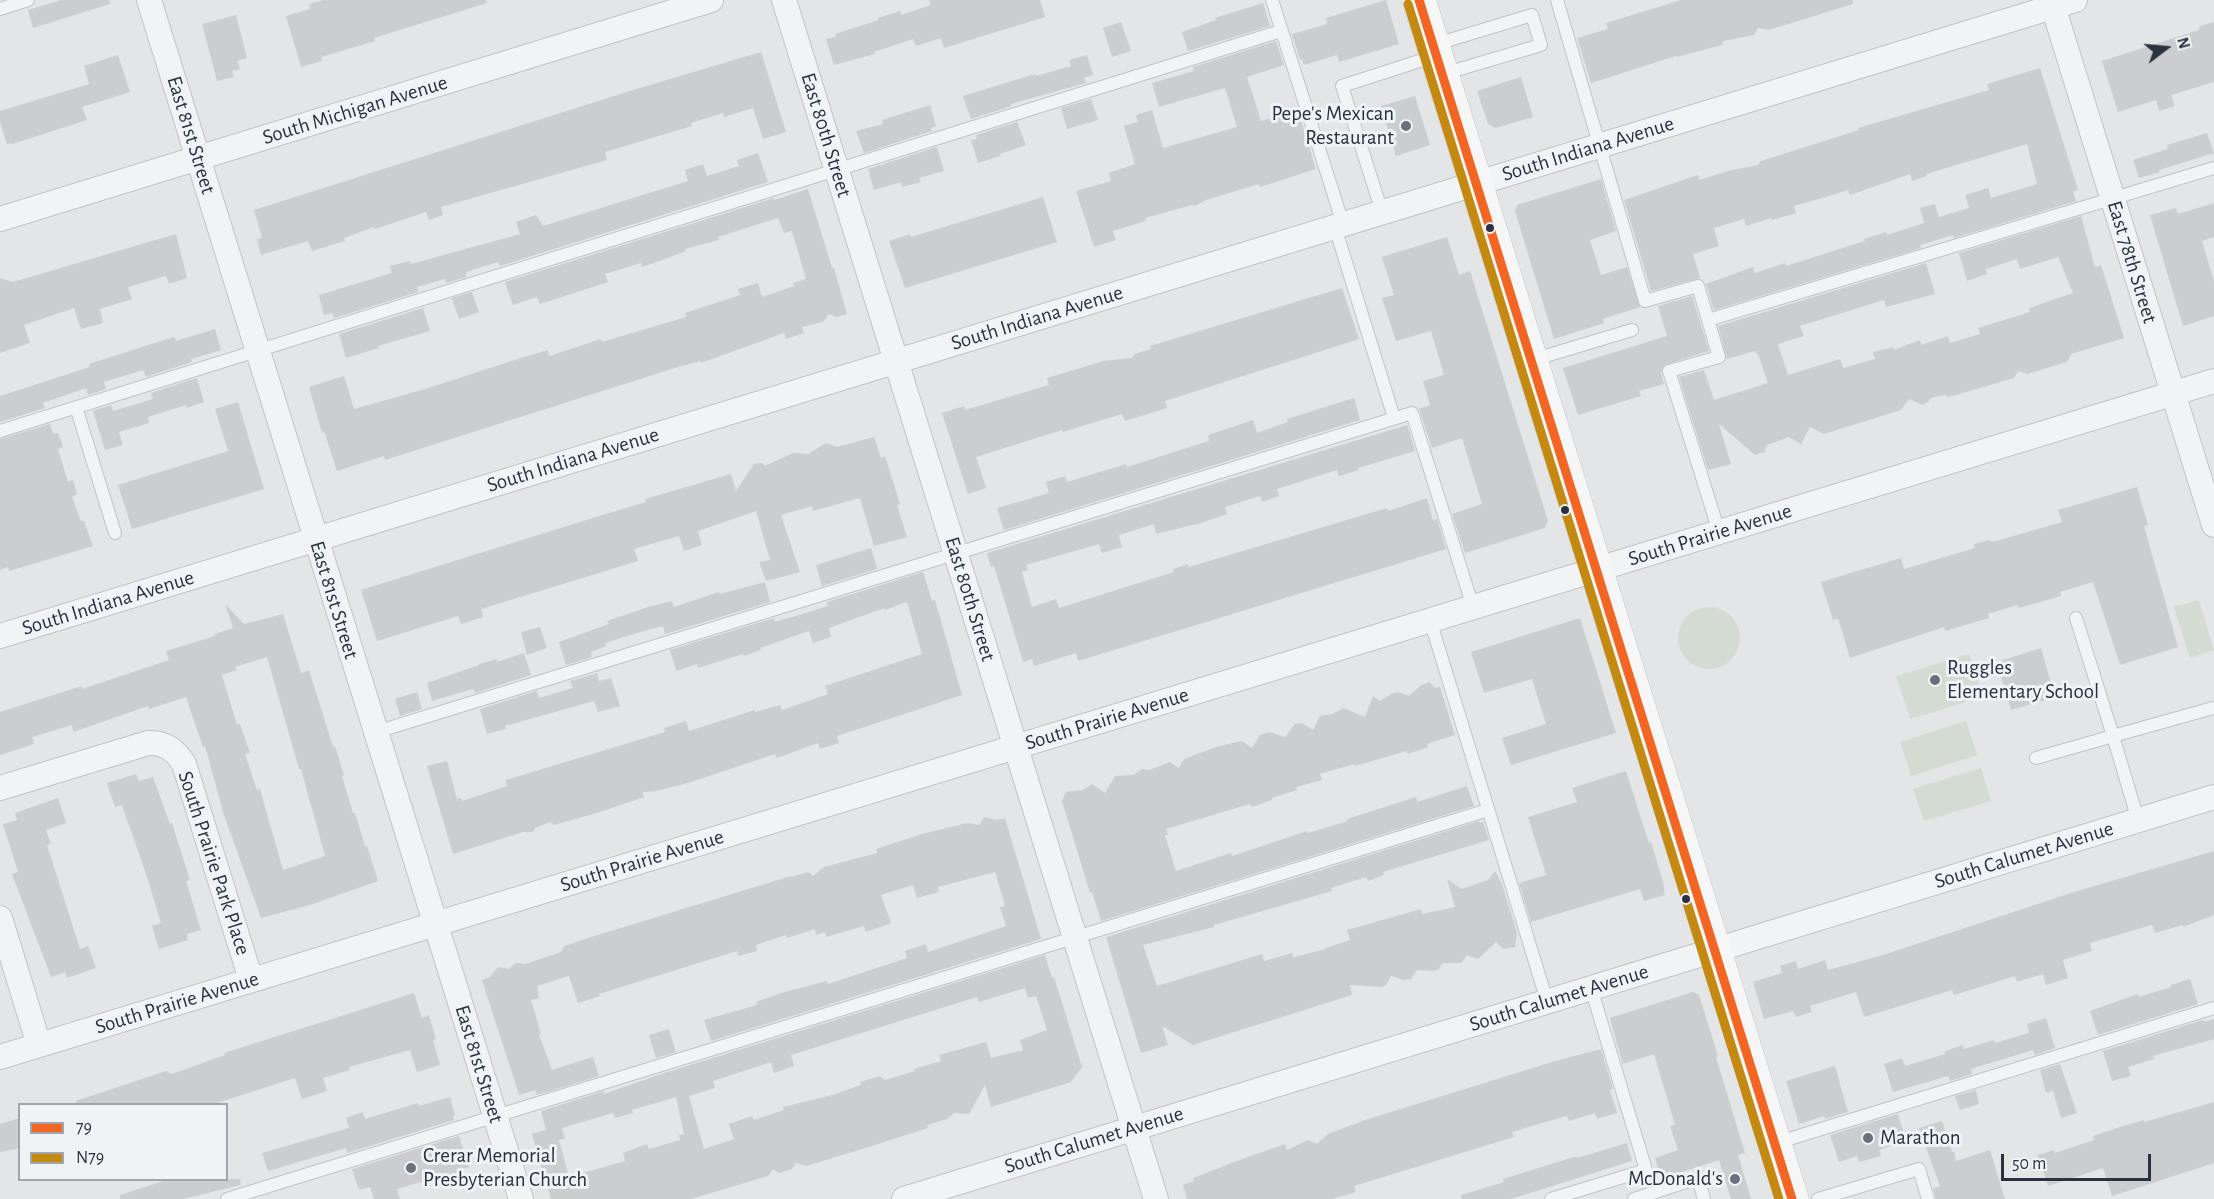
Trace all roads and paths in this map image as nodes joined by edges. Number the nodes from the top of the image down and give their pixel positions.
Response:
1 (28, 0) edge
2 (149, 0) edge
3 (711, 0) edge
4 (783, 0) edge
5 (1419, 0) edge
6 (1557, 0) edge
7 (1274, 1) edge
8 (2060, 2) edge
9 (0, 9) edge
10 (1281, 31) junction
11 (1437, 58) junction
12 (1599, 146) junction
13 (199, 158) junction
14 (2214, 168) edge
15 (836, 170) junction
16 (1476, 184) junction
17 (2112, 198) junction
18 (1382, 213) junction
19 (0, 219) edge
20 (1339, 225) junction
21 (1708, 320) junction
22 (1632, 330) dead end
23 (257, 351) junction
24 (896, 361) junction
25 (1531, 361) junction
26 (2214, 381) edge
27 (2173, 393) junction
28 (76, 407) junction
29 (1394, 418) junction
30 (0, 430) edge
31 (2214, 525) edge
32 (1719, 532) junction
33 (115, 533) dead end
34 (315, 540) junction
35 (956, 554) junction
36 (1596, 570) junction
37 (1473, 607) junction
38 (2076, 618) dead end
39 (1430, 620) junction
40 (0, 636) edge
41 (2212, 708) dead end
42 (376, 732) junction
43 (2113, 736) junction
44 (1016, 746) junction
45 (2036, 758) dead end
46 (0, 788) edge
47 (2214, 797) edge
48 (1488, 810) junction
49 (2138, 820) junction
50 (0, 918) edge
51 (436, 924) junction
52 (1074, 936) junction
53 (1714, 950) junction
54 (251, 980) junction
55 (1591, 988) junction
56 (1547, 1001) junction
57 (2214, 1008) edge
58 (39, 1045) junction
59 (0, 1056) edge
60 (496, 1116) junction
61 (1134, 1128) junction
62 (1774, 1143) junction
63 (1834, 1197) edge
64 (227, 1199) edge
65 (521, 1199) edge
66 (904, 1199) edge
67 (1156, 1199) edge
68 (1551, 1199) edge
69 (1634, 1199) edge
70 (1704, 1199) edge
71 (1792, 1199) edge
72 (1818, 1199) edge
73 (1928, 1199) edge

1 - 9 lane
2 - 13 street, East 81st Street
3 - 13 street, South Michigan Avenue
4 - 15 street, East 80th Street
5 - 11 main road
6 - 12 lane
7 - 10 lane
8 - 12 street, South Indiana Avenue
8 - 17 street, East 78th Street
10 - 15 lane
10 - 20 lane
11 - 11 lane
11 - 16 main road
11 - 18 lane
12 - 16 street, South Indiana Avenue
12 - 21 lane
13 - 19 street, South Michigan Avenue
13 - 23 street, East 81st Street
14 - 17 lane
15 - 23 lane
15 - 24 street, East 80th Street
16 - 18 street, South Indiana Avenue
16 - 25 main road
17 - 21 lane
17 - 27 street, East 78th Street
18 - 20 street, South Indiana Avenue
20 - 24 street, South Indiana Avenue
20 - 29 lane
21 - 32 lane
22 - 25 lane
23 - 28 lane
23 - 34 street, East 81st Street
24 - 34 street, South Indiana Avenue
24 - 35 street, East 80th Street
25 - 36 main road
26 - 27 street, South Prairie Avenue
27 - 31 street, East 78th Street
27 - 32 street, South Prairie Avenue
28 - 30 lane
28 - 33 lane
29 - 35 lane
29 - 37 lane
32 - 36 street, South Prairie Avenue
34 - 40 street, South Indiana Avenue
34 - 42 street, East 81st Street
35 - 42 lane
35 - 44 street, East 80th Street
36 - 37 street, South Prairie Avenue
36 - 53 main road
37 - 39 street, South Prairie Avenue
38 - 43 lane
39 - 44 street, South Prairie Avenue
39 - 48 lane
41 - 43 lane
42 - 51 street, East 81st Street
43 - 45 lane
43 - 49 lane
44 - 51 street, South Prairie Avenue
44 - 52 street, East 80th Street
46 - 54 street, South Prairie Park Place
47 - 49 street, South Calumet Avenue
48 - 52 lane
48 - 56 lane
49 - 53 street, South Calumet Avenue
50 - 58 street
51 - 54 street, South Prairie Avenue
51 - 60 street, East 81st Street
52 - 60 lane
52 - 61 street, East 80th Street
53 - 55 street, South Calumet Avenue
53 - 62 main road
54 - 58 street, South Prairie Avenue
55 - 56 street, South Calumet Avenue
55 - 68 lane
56 - 61 street, South Calumet Avenue
57 - 62 lane
58 - 59 street, South Prairie Avenue
60 - 64 lane
60 - 65 street, East 81st Street
61 - 66 street, South Calumet Avenue
61 - 67 street, East 80th Street
62 - 71 main road
63 - 72 lane
63 - 73 lane
69 - 70 lane

